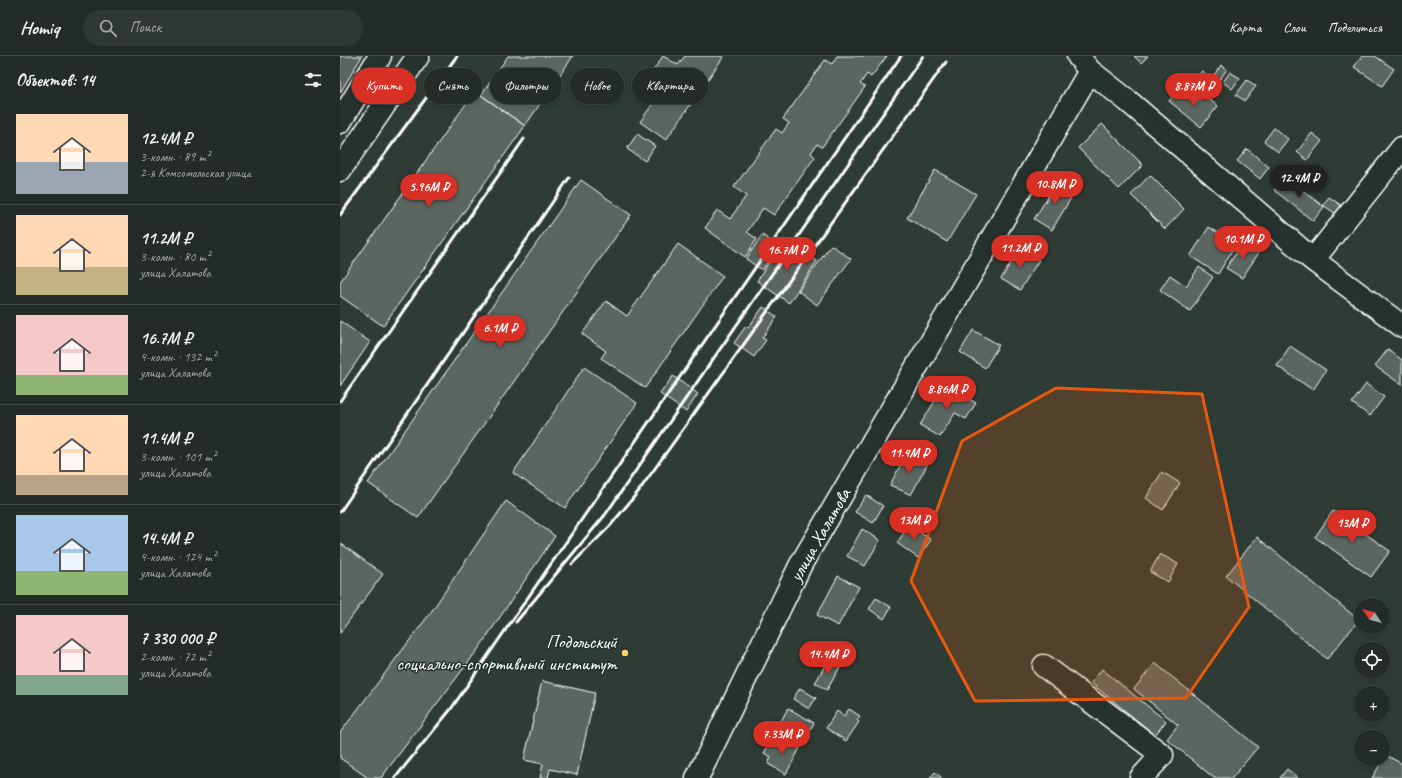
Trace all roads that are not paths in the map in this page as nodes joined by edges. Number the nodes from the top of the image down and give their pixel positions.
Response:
1 (380, 56) edge
2 (418, 56) edge
3 (1084, 64) edge
4 (340, 122) edge
5 (1402, 148) edge
6 (340, 170) edge
7 (1313, 260) junction
8 (1402, 326) edge
9 (1044, 666) dead end
10 (1153, 774) edge
11 (697, 778) edge

1 - 4 street
2 - 6 street
3 - 7 street
3 - 11 street, улица Халатова
5 - 7 street
7 - 8 street
9 - 10 street

